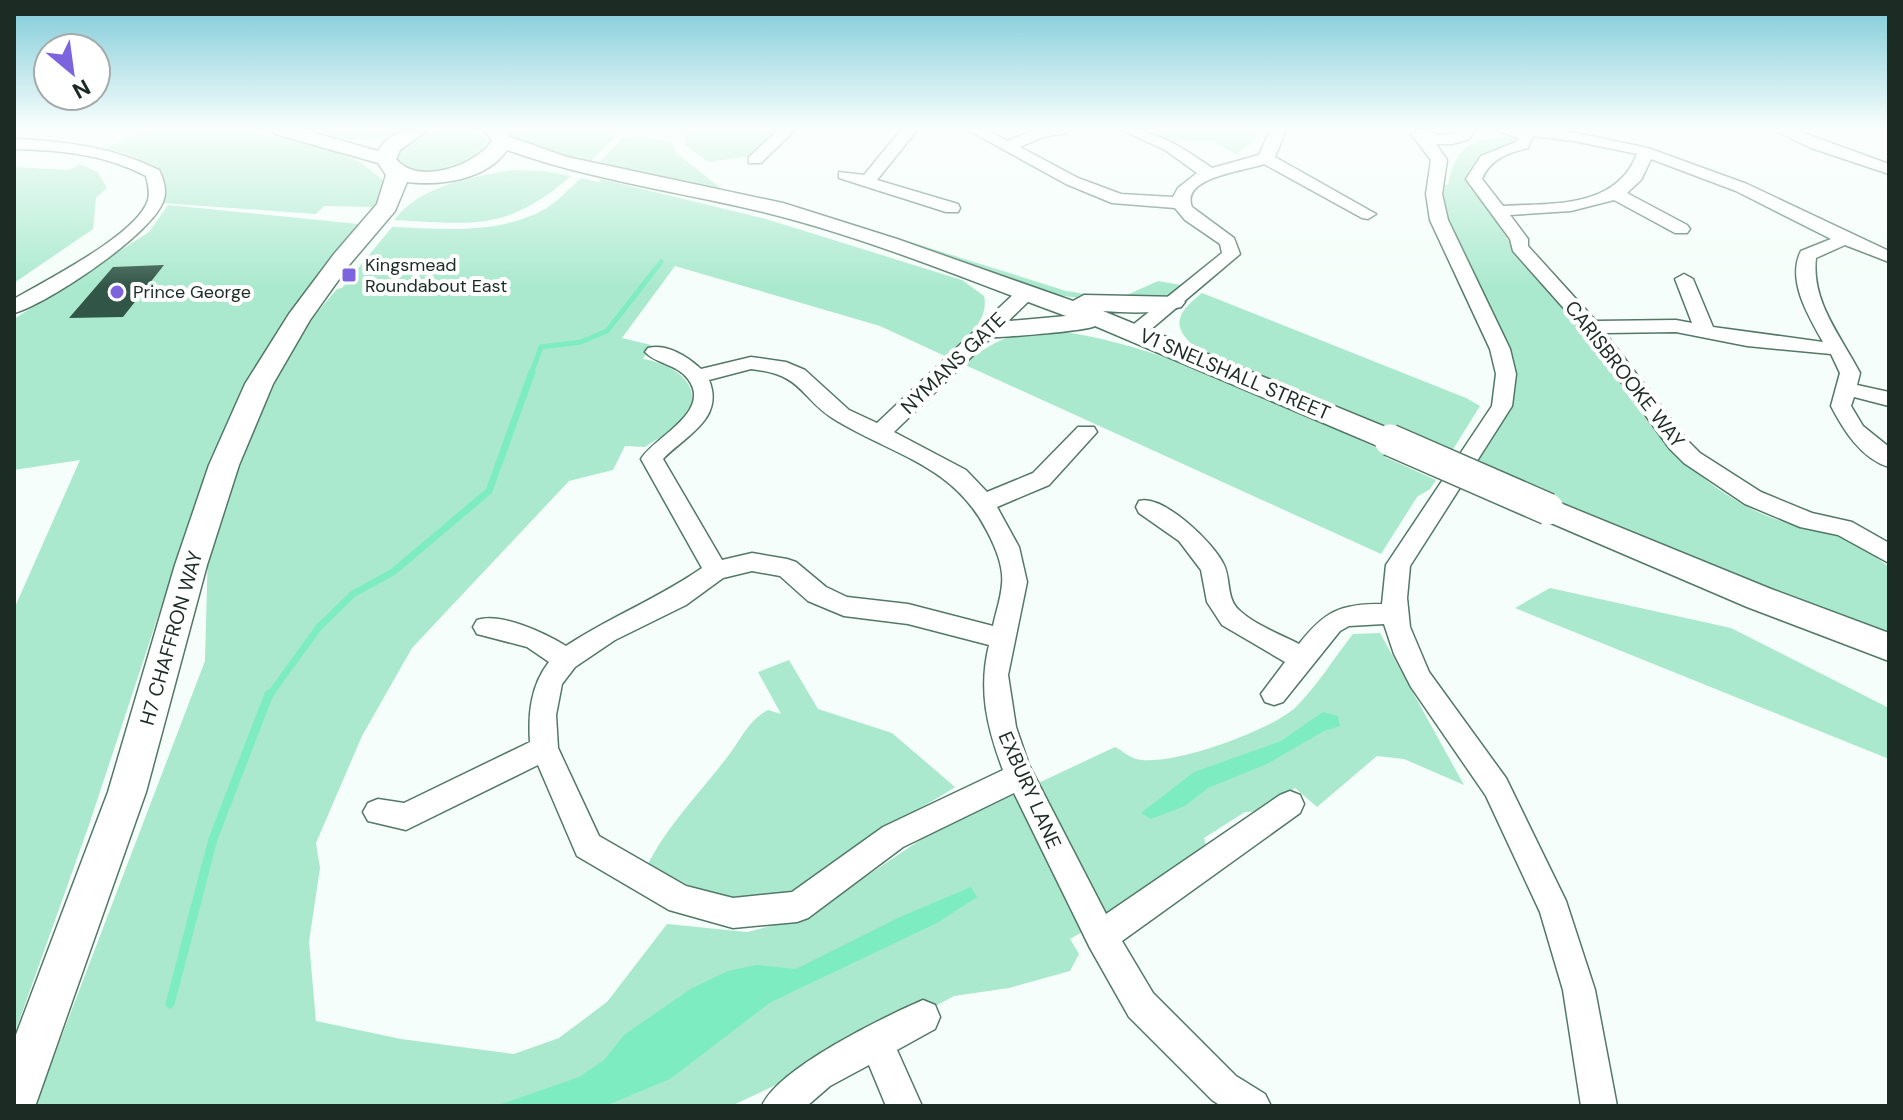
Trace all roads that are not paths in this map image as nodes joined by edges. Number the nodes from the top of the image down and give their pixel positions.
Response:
1 (156, 182) edge
2 (395, 182) edge
3 (431, 182) edge
4 (662, 182) edge
5 (1075, 182) edge
6 (1193, 182) edge
7 (1315, 182) edge
8 (1436, 182) edge
9 (1476, 182) edge
10 (1628, 182) edge
11 (1732, 182) edge
12 (866, 183) edge
13 (1614, 193) junction
14 (1182, 203) junction
15 (387, 206) junction
16 (952, 208) dead end
17 (1498, 211) junction
18 (1368, 214) dead end
19 (1681, 229) dead end
20 (1845, 239) junction
21 (1889, 257) edge
22 (1684, 279) dead end
23 (1034, 296) junction
24 (1172, 302) junction
25 (14, 307) edge
26 (1591, 327) junction
27 (1126, 328) junction
28 (988, 331) junction
29 (1705, 331) junction
30 (1837, 349) junction
31 (655, 352) dead end
32 (699, 376) junction
33 (1844, 388) junction
34 (1889, 399) edge
35 (1086, 432) dead end
36 (880, 433) junction
37 (1889, 459) edge
38 (984, 503) junction
39 (1147, 507) dead end
40 (1889, 554) edge
41 (716, 571) junction
42 (1393, 614) junction
43 (486, 627) dead end
44 (1004, 639) junction
45 (1889, 647) edge
46 (566, 659) junction
47 (1302, 659) junction
48 (1274, 694) dead end
49 (544, 748) junction
50 (1020, 776) junction
51 (1290, 804) dead end
52 (378, 812) dead end
53 (1101, 937) junction
54 (923, 1017) dead end
55 (877, 1044) junction
56 (1231, 1100) edge
57 (14, 1101) edge
58 (780, 1106) edge
59 (904, 1106) edge
60 (1599, 1106) edge

1 - 25 street
2 - 15 street, H7 CHAFFRON WAY
3 - 15 street, H7 CHAFFRON WAY
4 - 23 street, V1 SNELSHALL STREET
5 - 14 street
6 - 14 street
7 - 18 street
8 - 42 street
9 - 17 street, CARISBROOKE WAY
10 - 13 street
11 - 20 street
12 - 16 street
13 - 17 street
13 - 19 street
14 - 24 street
15 - 57 street, H7 CHAFFRON WAY
17 - 26 street, CARISBROOKE WAY
20 - 21 street
20 - 30 street
22 - 29 street
23 - 24 street
23 - 27 street, V1 SNELSHALL STREET
23 - 28 street, NYMANS GATE
24 - 27 street
26 - 29 street
26 - 40 street, CARISBROOKE WAY
27 - 28 street
27 - 45 street, V1 SNELSHALL STREET, bridge
28 - 36 street, NYMANS GATE
29 - 30 street
30 - 33 street
31 - 32 street
32 - 36 street, EXBURY LANE
32 - 41 street
33 - 34 street
33 - 37 street
35 - 38 street
36 - 38 street, EXBURY LANE
38 - 44 street, EXBURY LANE
39 - 47 street
41 - 44 street
41 - 46 street
42 - 47 street
42 - 60 street
43 - 46 street
44 - 50 street, EXBURY LANE
46 - 49 street
47 - 48 street
49 - 50 street
49 - 52 street
50 - 53 street, EXBURY LANE
51 - 53 street
53 - 56 street, EXBURY LANE
54 - 55 street
55 - 58 street
55 - 59 street

